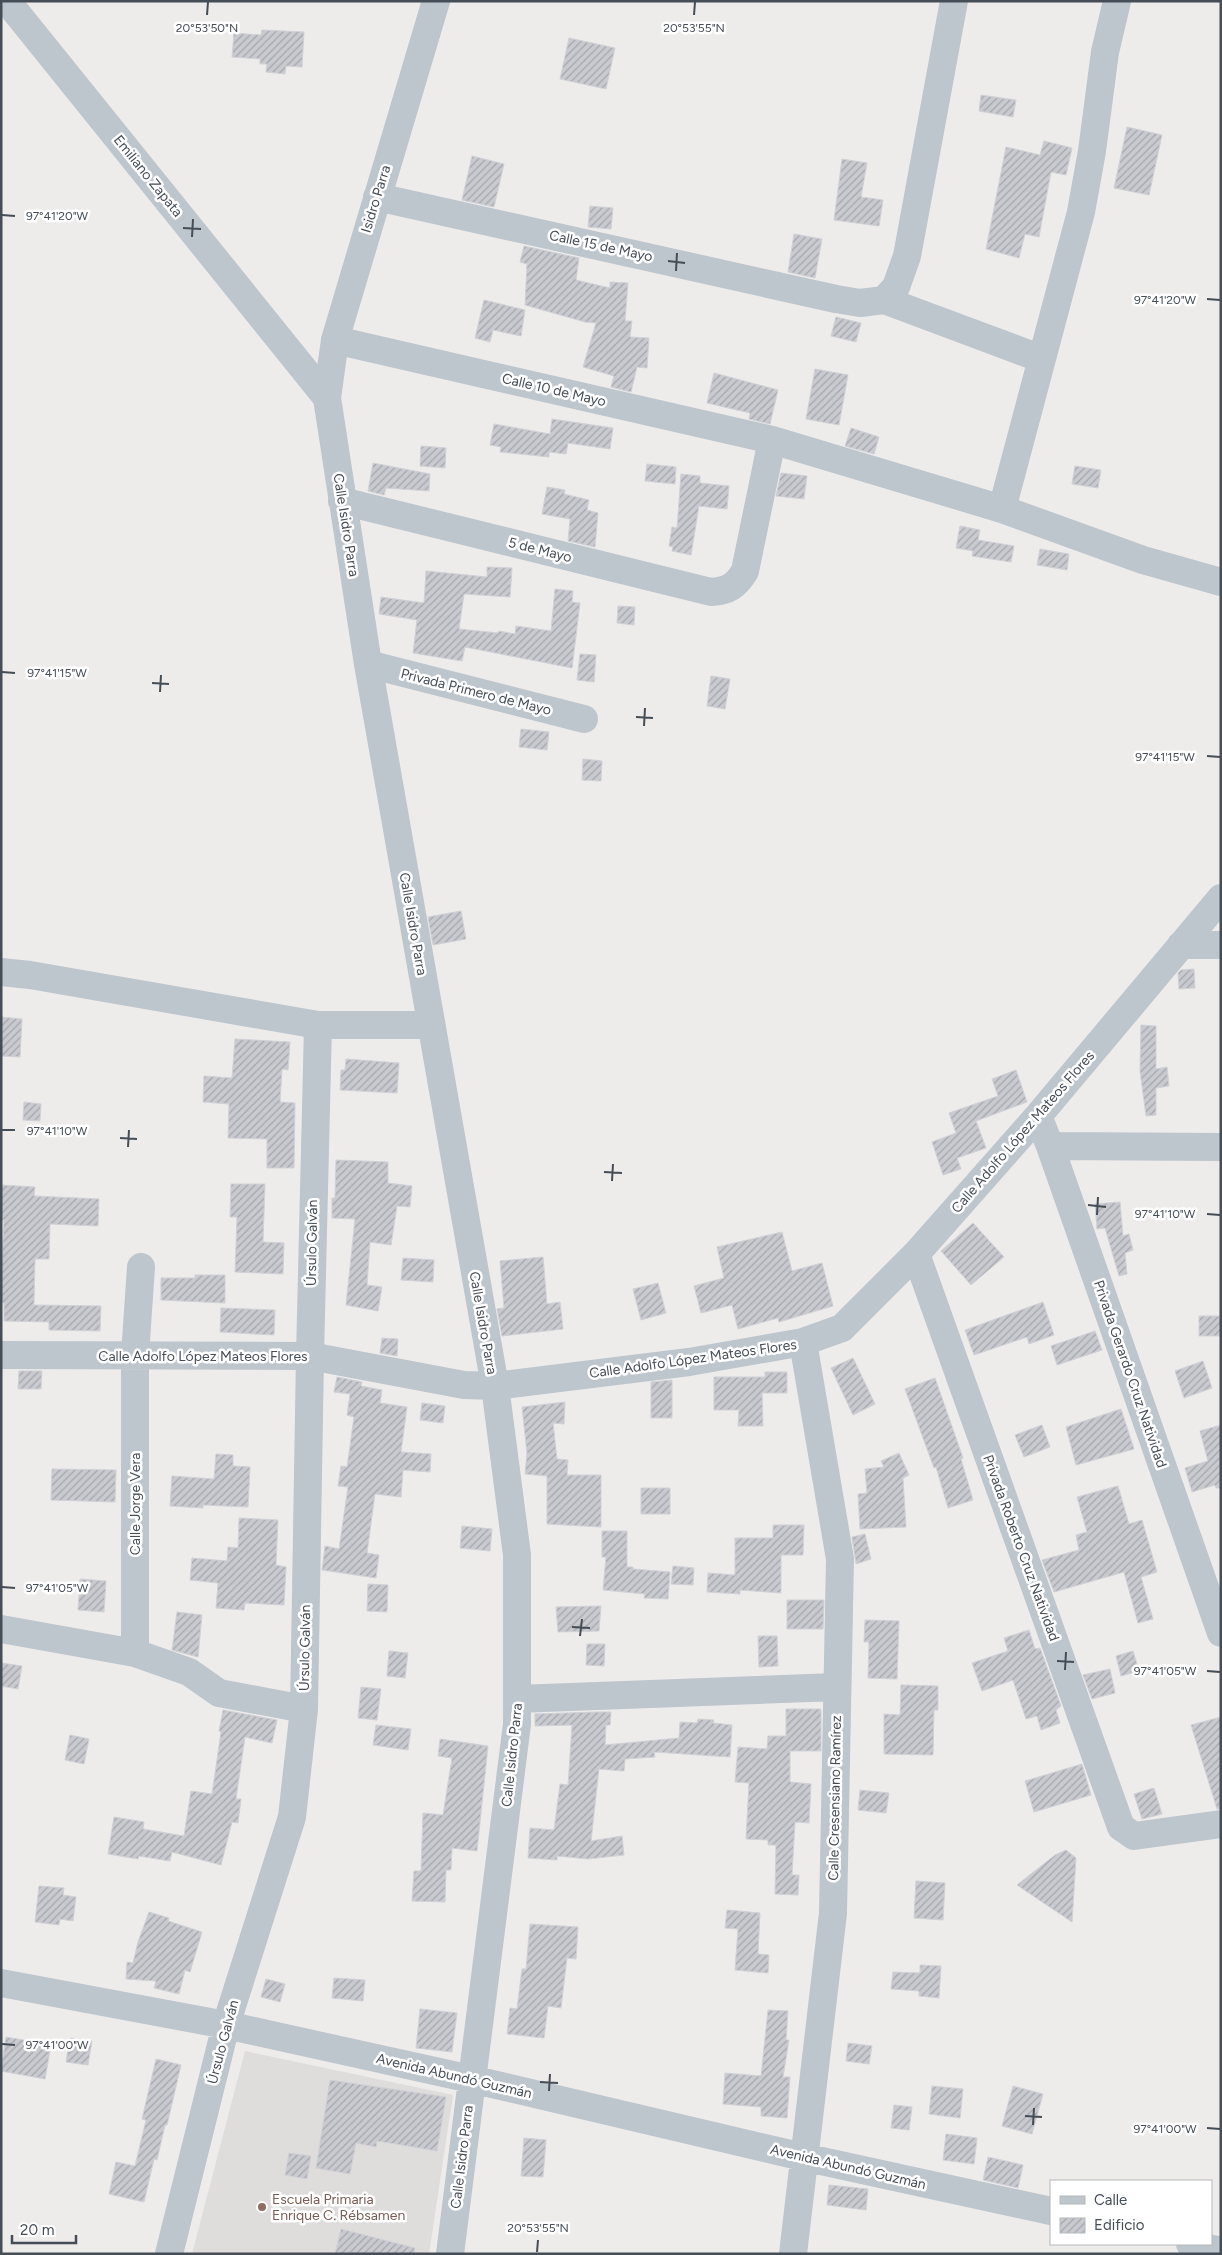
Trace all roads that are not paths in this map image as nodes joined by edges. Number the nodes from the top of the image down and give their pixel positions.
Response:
1 (7, 1) edge
2 (436, 1) edge
3 (954, 1) edge
4 (1117, 1) edge
5 (377, 197) junction
6 (884, 300) junction
7 (335, 340) junction
8 (1042, 359) junction
9 (327, 398) junction
10 (772, 440) junction
11 (342, 501) junction
12 (1002, 509) junction
13 (1221, 582) edge
14 (368, 664) junction
15 (584, 720) dead end
16 (1221, 898) edge
17 (1181, 945) junction
18 (1221, 945) edge
19 (1, 972) edge
20 (318, 1025) junction
21 (431, 1025) junction
22 (1038, 1116) junction
23 (1050, 1146) junction
24 (1220, 1148) edge
25 (916, 1254) junction
26 (141, 1267) dead end
27 (803, 1342) junction
28 (1, 1355) edge
29 (135, 1355) junction
30 (310, 1356) junction
31 (494, 1386) junction
32 (1, 1629) edge
33 (1221, 1632) edge
34 (134, 1654) junction
35 (838, 1688) junction
36 (517, 1699) junction
37 (304, 1710) junction
38 (1221, 1824) edge
39 (1, 1983) edge
40 (226, 2025) junction
41 (471, 2079) junction
42 (803, 2157) junction
43 (1050, 2211) edge
44 (1194, 2245) edge
45 (1221, 2251) edge
46 (169, 2254) edge
47 (450, 2254) edge
48 (793, 2254) edge

1 - 9 street, Emiliano Zapata
2 - 5 street, Isidro Parra
3 - 6 street
4 - 8 street
5 - 6 street, Calle 15 de Mayo
5 - 7 street, Isidro Parra
6 - 8 street
7 - 9 street, Isidro Parra
7 - 10 street, Calle 10 de Mayo
8 - 12 street
9 - 11 street, Calle Isidro Parra
10 - 11 street, 5 de Mayo
10 - 12 street, Calle 10 de Mayo
11 - 14 street, Calle Isidro Parra
12 - 13 street, Calle 10 de Mayo
14 - 15 street, Privada Primero de Mayo
14 - 21 street, Calle Isidro Parra
16 - 17 street, Calle Adolfo López Mateos Flores
17 - 18 street
17 - 22 street, Calle Adolfo López Mateos Flores
19 - 20 street
20 - 21 street
20 - 30 street, Úrsulo Galván
21 - 31 street, Calle Isidro Parra
22 - 23 street, Privada Gerardo Cruz Natividad
22 - 25 street, Calle Adolfo López Mateos Flores
23 - 24 street
23 - 33 street, Privada Gerardo Cruz Natividad
25 - 27 street, Calle Adolfo López Mateos Flores
25 - 38 street, Privada Roberto Cruz Natividad
26 - 29 street, Calle Jorge Vera
27 - 31 street, Calle Adolfo López Mateos Flores
27 - 35 street, Calle Cresensiano Ramírez
28 - 29 street, Calle Adolfo López Mateos Flores
29 - 30 street, Calle Adolfo López Mateos Flores
29 - 34 street, Calle Jorge Vera
30 - 31 street, Calle Adolfo López Mateos Flores
30 - 37 street, Úrsulo Galván
31 - 36 street, Calle Isidro Parra
32 - 34 street
34 - 37 street
35 - 36 street
35 - 42 street, Calle Cresensiano Ramírez
36 - 41 street, Calle Isidro Parra
37 - 40 street, Úrsulo Galván
39 - 40 street, Avenida Abundó Guzmán
40 - 41 street, Avenida Abundó Guzmán
40 - 46 street, Úrsulo Galván
41 - 42 street, Avenida Abundó Guzmán
41 - 47 street, Calle Isidro Parra
42 - 43 street, Avenida Abundó Guzmán
42 - 48 street, Calle Cresensiano Ramírez
44 - 45 street

